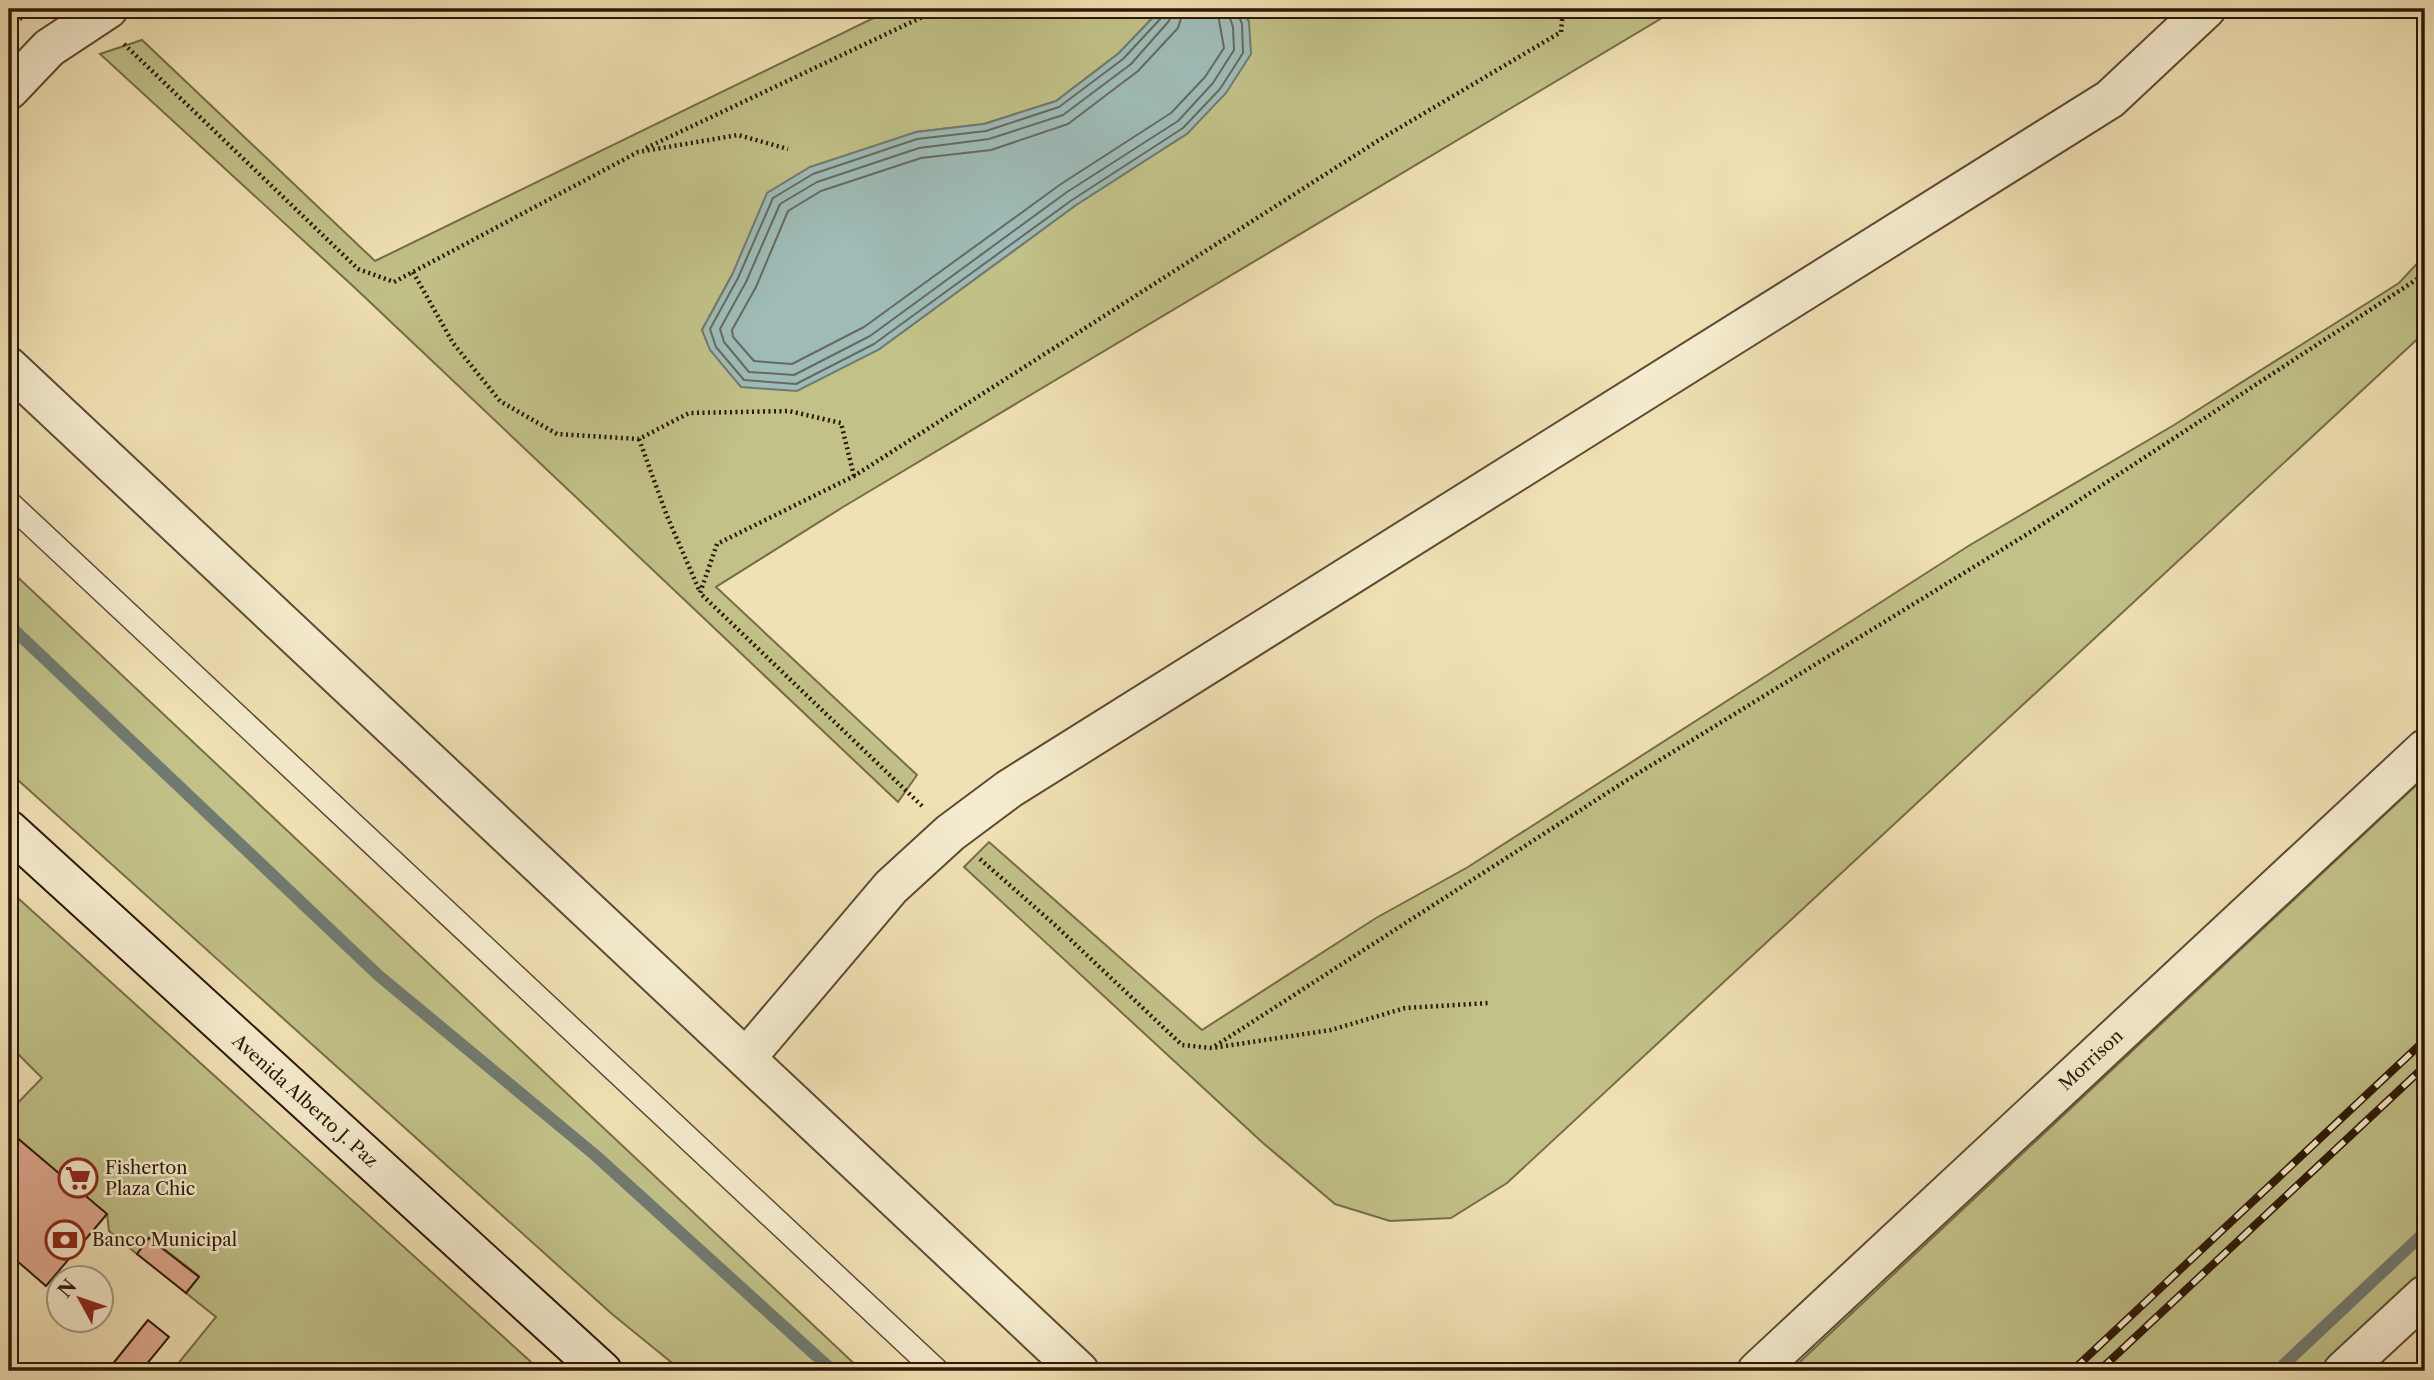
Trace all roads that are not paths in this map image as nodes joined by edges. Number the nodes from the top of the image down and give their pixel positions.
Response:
1 (2206, 9) edge
2 (102, 12) edge
3 (9, 90) edge
4 (9, 367) edge
5 (9, 503) edge
6 (2425, 750) edge
7 (9, 830) edge
8 (746, 1058) junction
9 (2425, 1295) edge
10 (602, 1371) edge
11 (937, 1371) edge
12 (1079, 1371) edge
13 (1757, 1371) edge
14 (2343, 1371) edge

1 - 8 street
2 - 3 street
4 - 8 street
5 - 11 lane
6 - 13 street, Morrison
7 - 10 street, Avenida Alberto J. Paz
8 - 12 street
9 - 14 street

